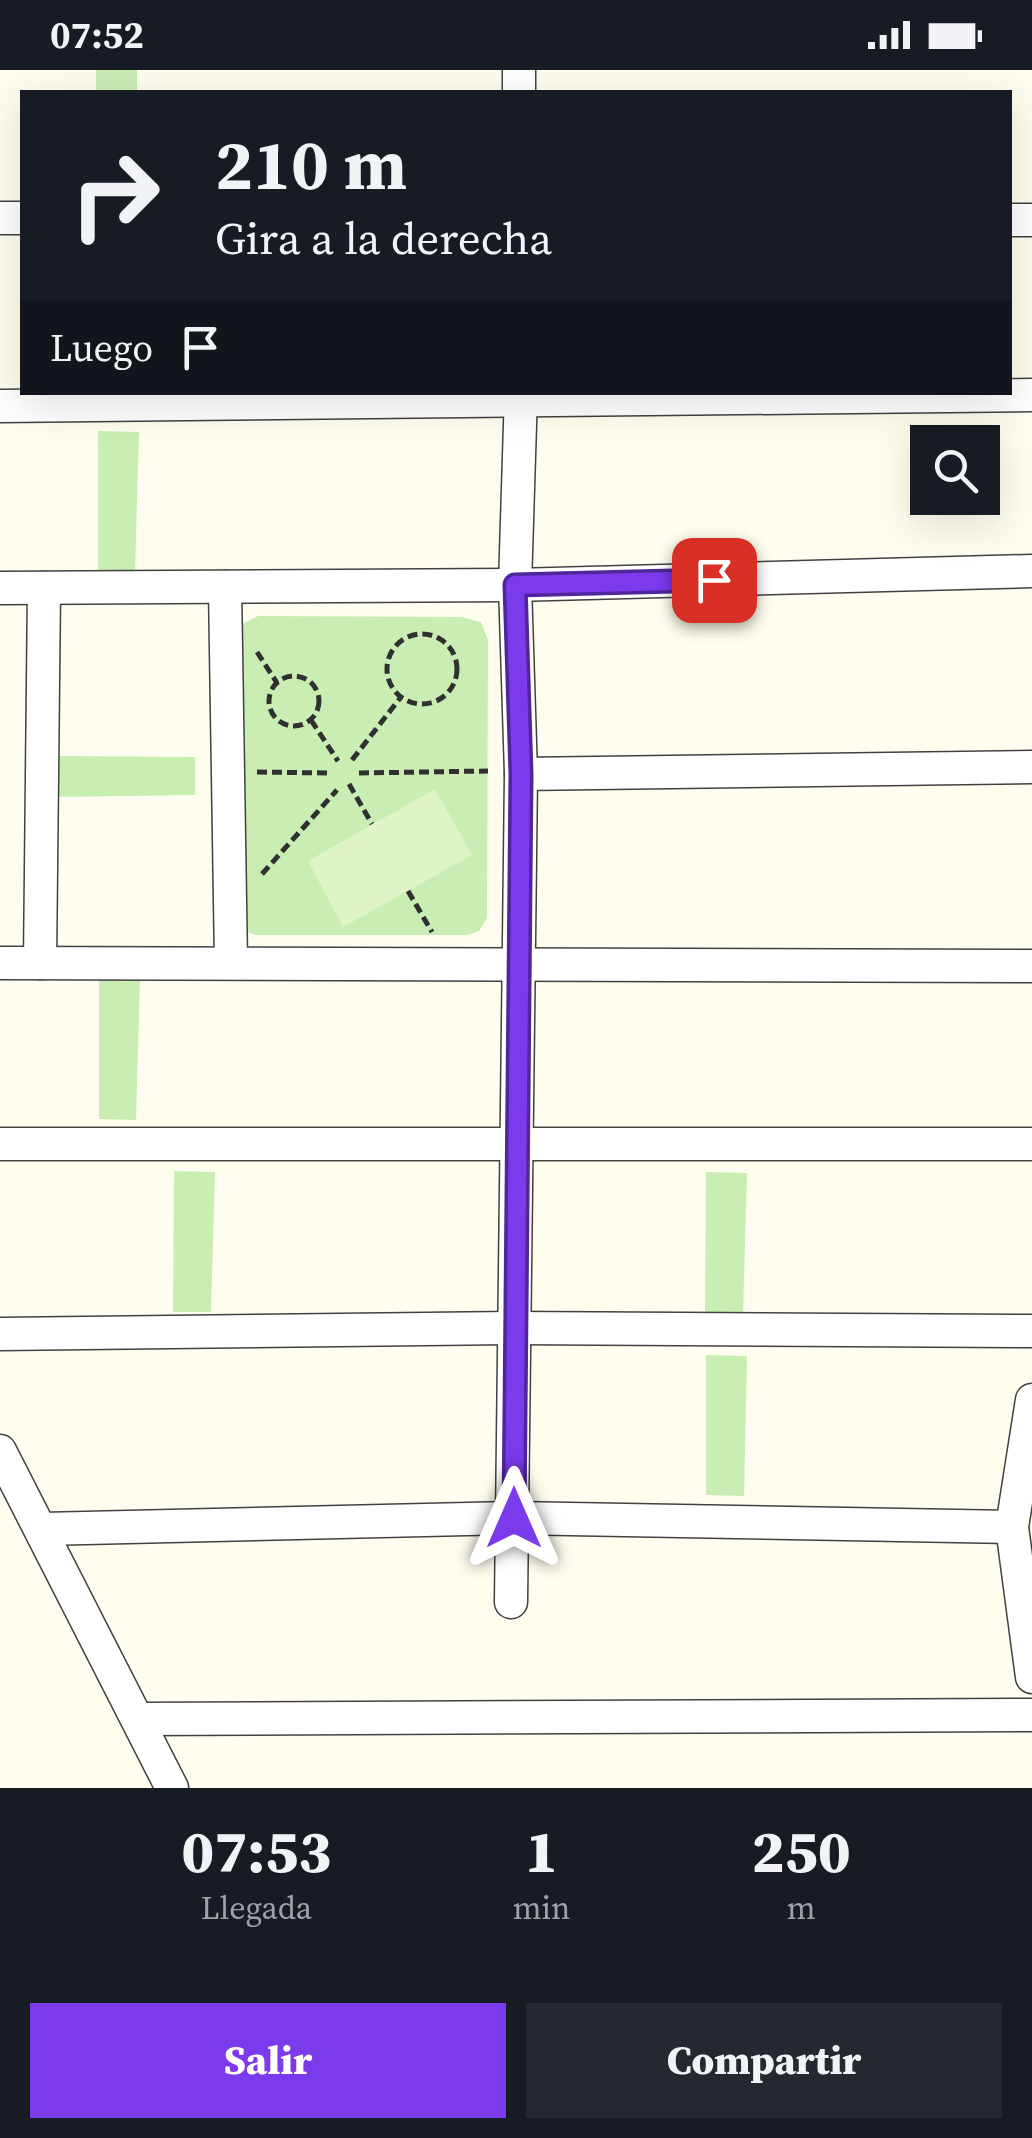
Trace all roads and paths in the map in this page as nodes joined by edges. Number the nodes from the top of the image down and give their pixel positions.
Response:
1 (1032, 395) edge
2 (521, 397) edge
3 (0, 406) edge
4 (1032, 571) edge
5 (515, 585) junction
6 (225, 586) junction
7 (0, 588) edge
8 (44, 588) junction
9 (401, 697) junction
10 (311, 720) junction
11 (488, 752) dead end
12 (352, 760) dead end
13 (338, 761) dead end
14 (1032, 767) edge
15 (488, 771) junction
16 (239, 772) dead end
17 (358, 772) dead end
18 (328, 773) dead end
19 (521, 774) junction
20 (349, 784) dead end
21 (337, 790) dead end
22 (488, 790) dead end
23 (372, 824) dead end
24 (252, 885) dead end
25 (408, 891) dead end
26 (413, 935) dead end
27 (0, 963) edge
28 (40, 963) junction
29 (231, 963) junction
30 (518, 964) junction
31 (1032, 966) edge
32 (515, 1141) junction
33 (0, 1144) edge
34 (1032, 1144) edge
35 (514, 1328) junction
36 (1032, 1331) edge
37 (0, 1334) edge
38 (1032, 1400) edge
39 (0, 1452) edge
40 (514, 1518) junction
41 (1012, 1527) junction
42 (42, 1529) junction
43 (512, 1602) dead end
44 (1032, 1676) edge
45 (1032, 1715) edge
46 (138, 1719) junction
47 (172, 1788) edge

1 - 2 street
2 - 3 street
2 - 5 street
4 - 5 street
5 - 6 street
5 - 19 street
6 - 8 street
6 - 29 street
7 - 8 street
8 - 28 street
9 - 9 path
9 - 12 path
10 - 10 path
10 - 13 path
11 - 15 path
14 - 19 street
15 - 17 path
15 - 22 path
16 - 18 path
19 - 30 street
20 - 23 path
21 - 24 path
25 - 26 path
27 - 28 street
28 - 29 street
29 - 30 street
30 - 31 street
30 - 32 street
32 - 33 street
32 - 34 street
32 - 35 street
35 - 36 street
35 - 37 street
35 - 40 street
38 - 41 street
39 - 42 street
40 - 41 street
40 - 42 street
40 - 43 street
41 - 44 street
42 - 46 street
45 - 46 street
46 - 47 street

